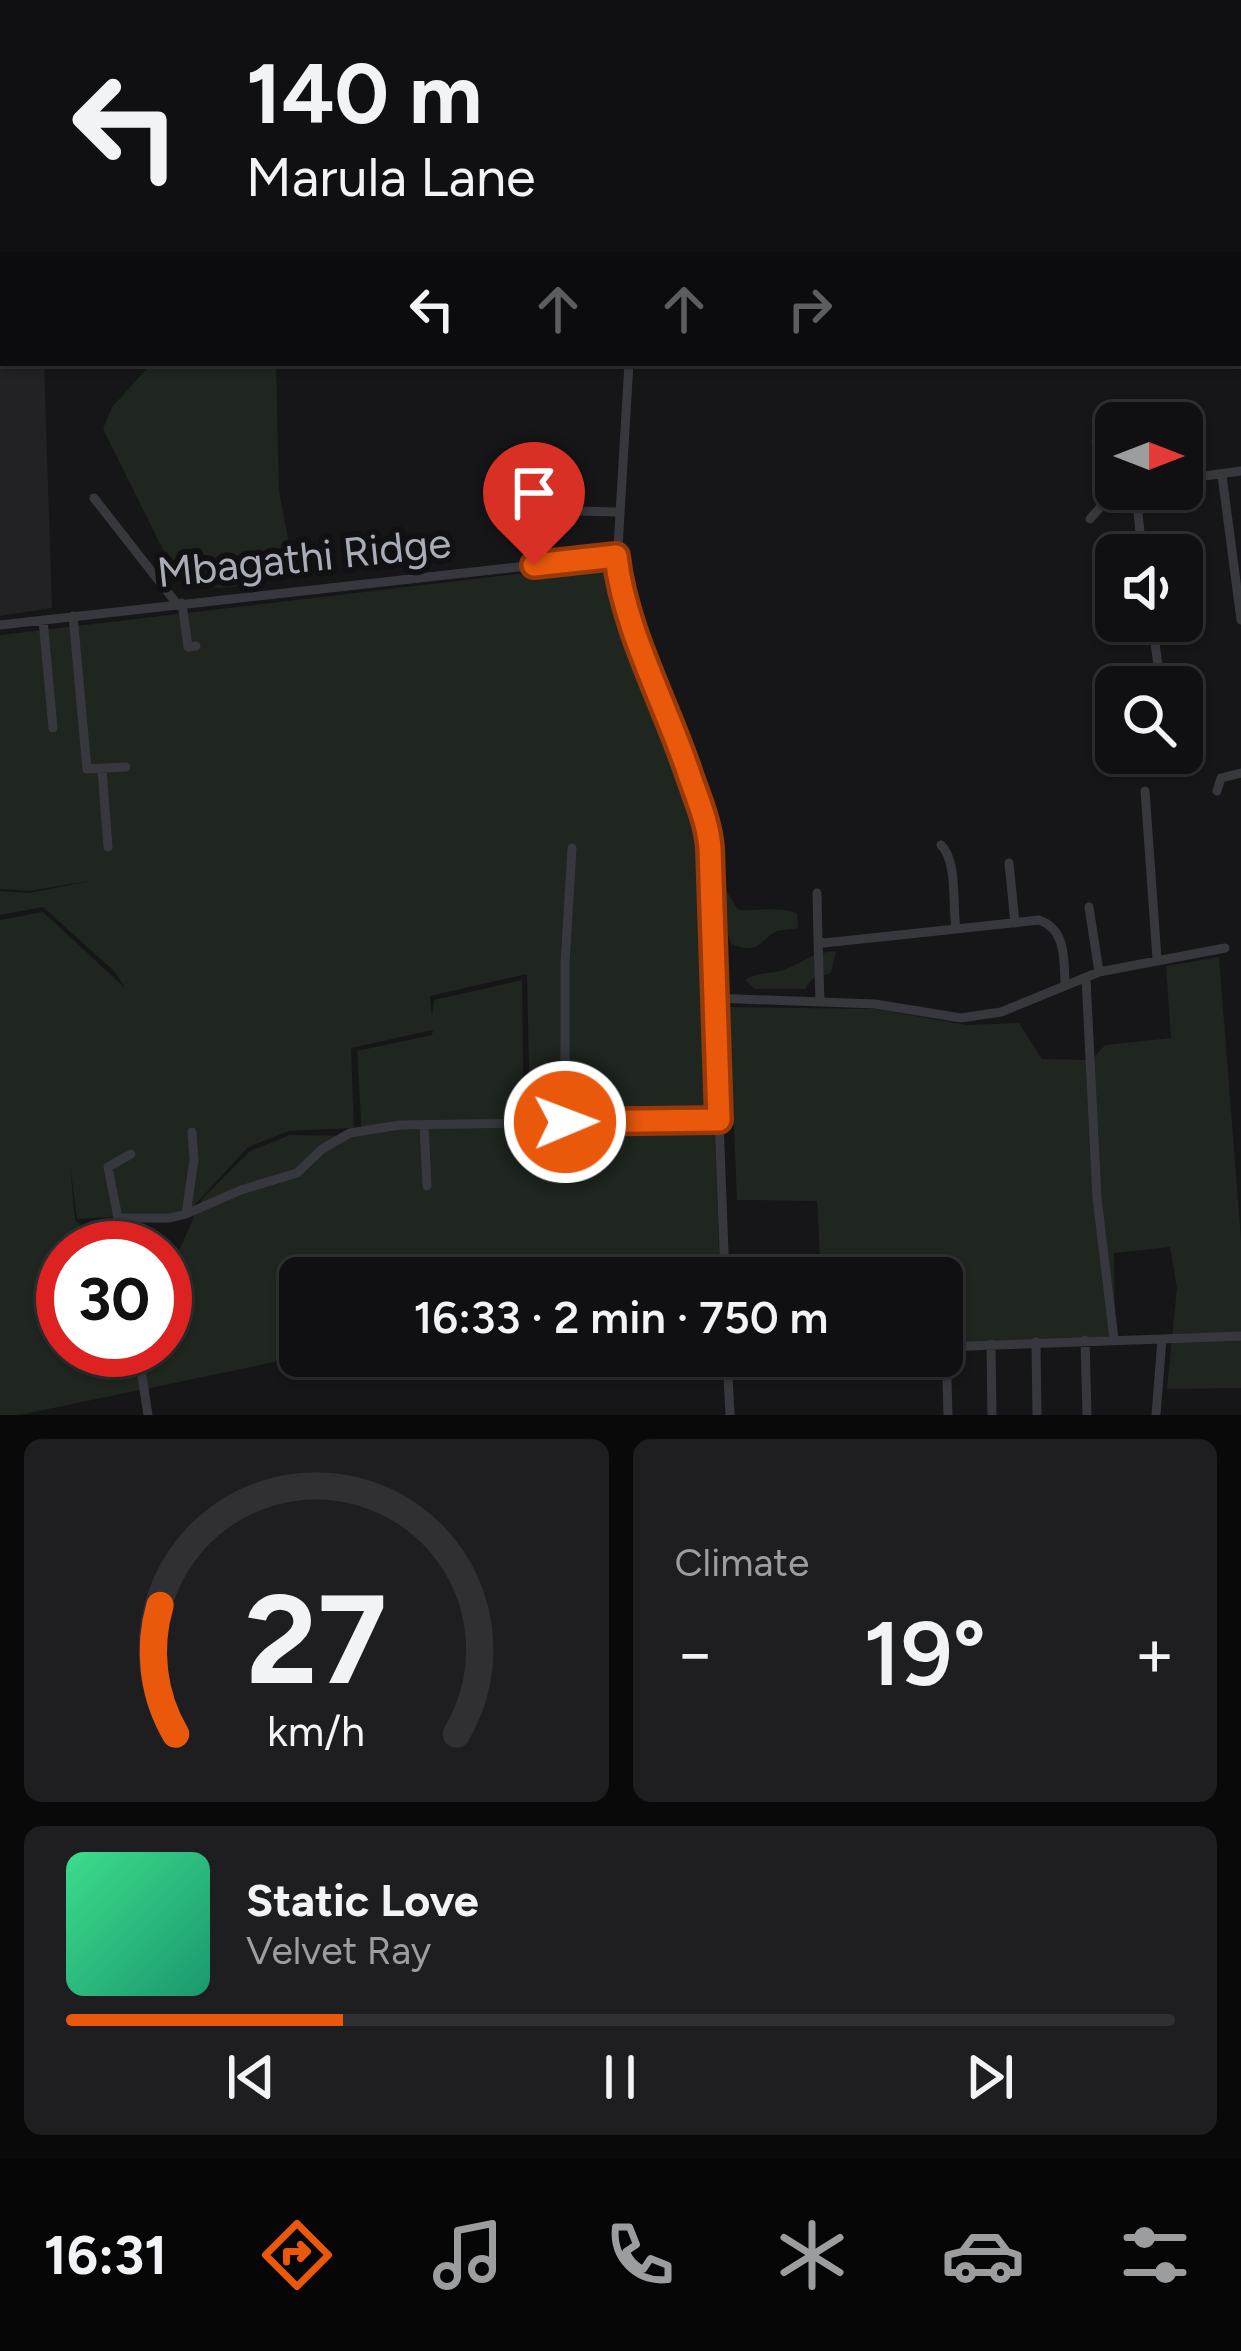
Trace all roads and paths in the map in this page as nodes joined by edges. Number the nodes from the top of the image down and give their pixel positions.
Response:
1 (629, 366) edge
2 (1241, 471) edge
3 (1222, 475) junction
4 (1203, 477) edge
5 (94, 498) dead end
6 (534, 510) dead end
7 (1099, 510) edge
8 (620, 512) junction
9 (1090, 519) dead end
10 (616, 556) junction
11 (180, 603) junction
12 (73, 616) junction
13 (43, 620) junction
14 (1241, 620) edge
15 (0, 625) edge
16 (196, 646) dead end
17 (52, 728) dead end
18 (126, 767) dead end
19 (102, 770) junction
20 (1241, 772) edge
21 (1217, 790) dead end
22 (1145, 791) dead end
23 (940, 845) dead end
24 (108, 847) dead end
25 (572, 848) dead end
26 (1009, 863) dead end
27 (817, 893) dead end
28 (1089, 907) dead end
29 (1015, 923) junction
30 (956, 929) junction
31 (818, 940) junction
32 (1225, 948) dead end
33 (1157, 959) junction
34 (1099, 972) junction
35 (1086, 977) junction
36 (1065, 984) junction
37 (712, 998) junction
38 (820, 1003) junction
39 (719, 1120) junction
40 (565, 1122) junction
41 (424, 1125) junction
42 (192, 1132) dead end
43 (131, 1154) dead end
44 (427, 1186) dead end
45 (186, 1214) junction
46 (118, 1218) junction
47 (118, 1221) edge
48 (724, 1256) edge
49 (1241, 1336) edge
50 (1114, 1339) junction
51 (1162, 1339) junction
52 (1085, 1340) junction
53 (1036, 1342) junction
54 (992, 1345) junction
55 (963, 1346) edge
56 (142, 1377) edge
57 (728, 1377) edge
58 (946, 1377) edge
59 (148, 1415) edge
60 (730, 1415) edge
61 (948, 1415) edge
62 (992, 1415) edge
63 (1037, 1415) edge
64 (1087, 1415) edge
65 (1156, 1415) edge

1 - 8 street
2 - 3 street
3 - 4 street
3 - 14 street
5 - 11 street
6 - 8 street
7 - 9 street
8 - 10 street
10 - 11 street, Mbagathi Ridge
10 - 37 street
11 - 12 street, Mbagathi Ridge
11 - 16 street
12 - 13 street, Mbagathi Ridge
12 - 19 street
13 - 15 street, Mbagathi Ridge
13 - 17 street
18 - 19 street
19 - 24 street
20 - 21 street
22 - 33 street
23 - 30 street
25 - 40 street
26 - 29 street
27 - 31 street
28 - 34 street
29 - 30 street
29 - 36 street
30 - 31 street
31 - 38 street
32 - 33 street
33 - 34 street
34 - 35 street
35 - 36 street
35 - 50 street
36 - 38 street
37 - 38 street
37 - 39 street
39 - 40 street
39 - 48 street
40 - 41 street
41 - 44 street
41 - 45 street
42 - 45 street
43 - 46 street
45 - 46 street
46 - 47 street
49 - 51 street
50 - 51 street
50 - 52 street
51 - 65 street
52 - 53 street
52 - 64 street
53 - 54 street
53 - 63 street
54 - 55 street
54 - 62 street
56 - 59 street
57 - 60 street
58 - 61 street

